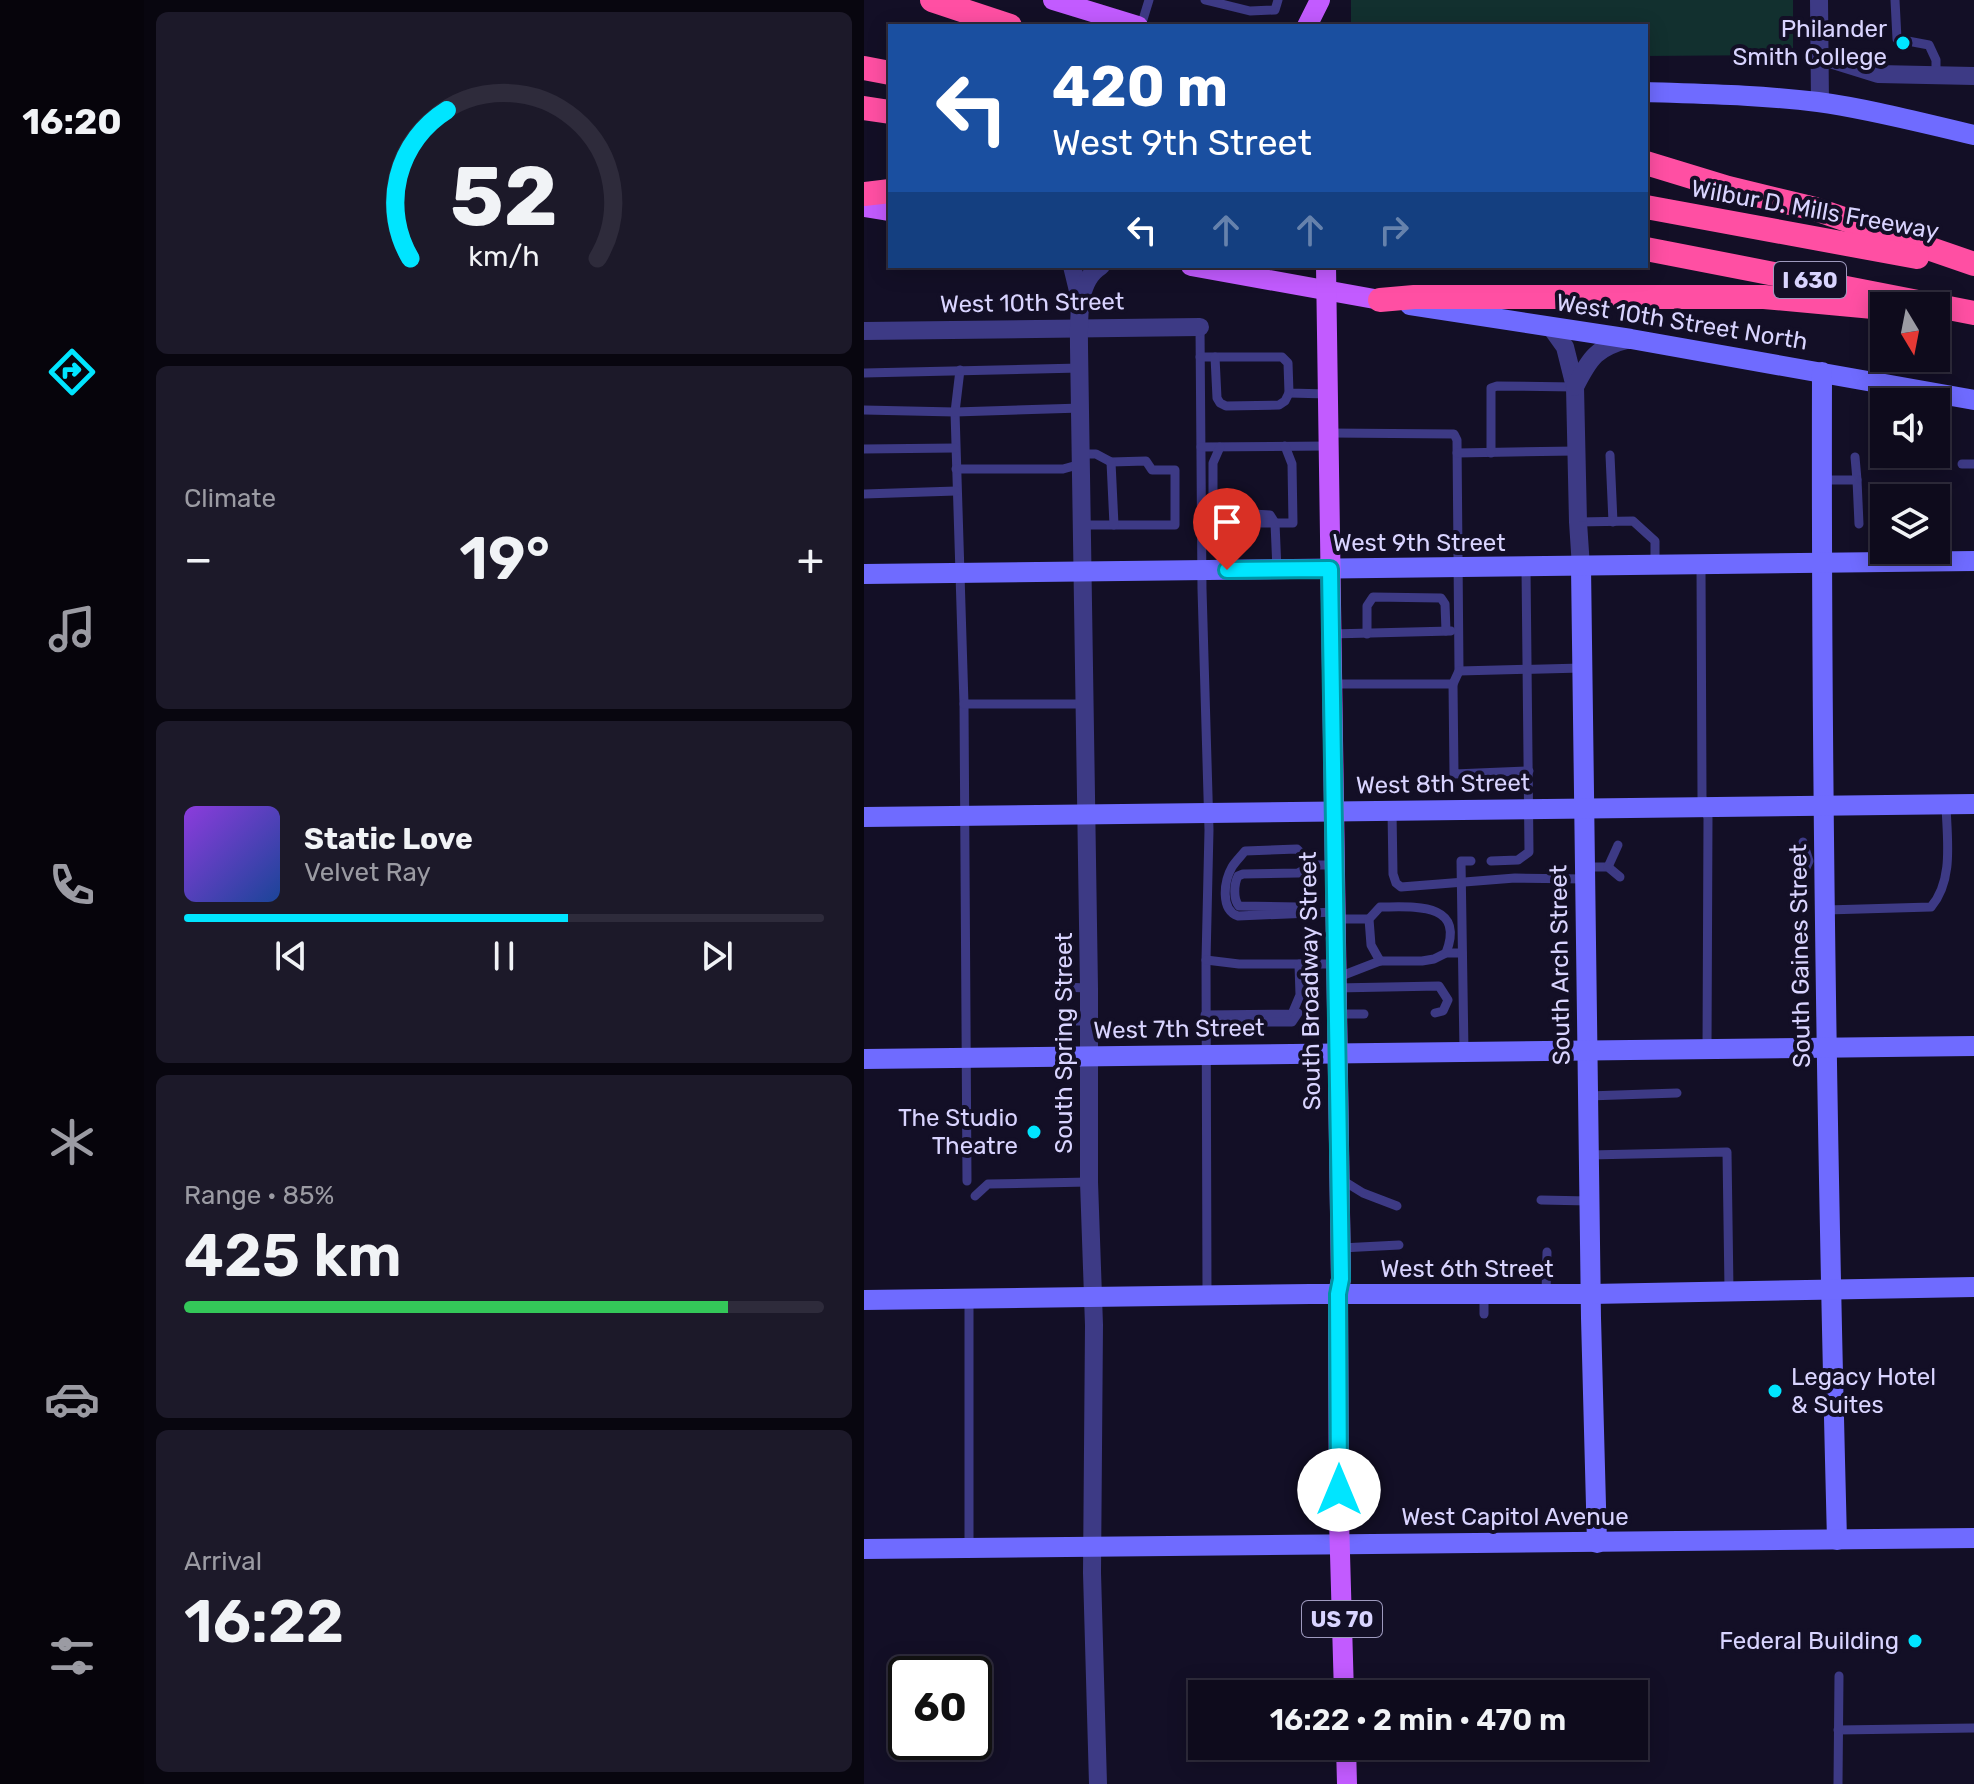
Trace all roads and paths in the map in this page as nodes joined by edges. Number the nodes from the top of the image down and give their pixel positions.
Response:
1 (932, 0) edge
2 (1149, 0) edge
3 (1205, 0) edge
4 (1278, 0) edge
5 (1322, 0) edge
6 (1819, 0) edge
7 (1895, 0) edge
8 (1065, 1) edge
9 (1004, 24) edge
10 (1133, 24) edge
11 (1140, 24) edge
12 (1308, 24) edge
13 (1323, 24) edge
14 (1820, 56) junction
15 (864, 68) edge
16 (888, 73) edge
17 (1936, 76) junction
18 (1974, 76) edge
19 (1648, 92) edge
20 (1820, 103) junction
21 (864, 108) edge
22 (888, 112) edge
23 (1974, 135) edge
24 (1648, 164) edge
25 (888, 191) edge
26 (864, 194) edge
27 (864, 207) edge
28 (1648, 207) edge
29 (888, 211) edge
30 (1648, 249) edge
31 (1974, 265) edge
32 (1072, 268) edge
33 (1098, 268) edge
34 (1202, 268) edge
35 (1326, 268) edge
36 (1326, 291) junction
37 (1380, 300) junction
38 (1081, 303) junction
39 (1870, 307) edge
40 (1950, 313) edge
41 (1974, 314) edge
42 (1550, 326) junction
43 (1200, 327) joint
44 (1079, 328) junction
45 (864, 331) edge
46 (1631, 339) junction
47 (1200, 357) junction
48 (1215, 357) junction
49 (1080, 368) junction
50 (960, 370) junction
51 (1822, 372) junction
52 (864, 373) edge
53 (1575, 387) junction
54 (1289, 393) junction
55 (1328, 394) junction
56 (1974, 400) edge
57 (1081, 408) junction
58 (864, 410) edge
59 (955, 412) junction
60 (1328, 440) junction
61 (1285, 446) junction
62 (1201, 447) junction
63 (1220, 447) junction
64 (955, 448) junction
65 (864, 449) edge
66 (1576, 451) junction
67 (1457, 453) junction
68 (1491, 453) junction
69 (1610, 455) dead end
70 (1855, 457) dead end
71 (1081, 459) junction
72 (1111, 462) junction
73 (1962, 464) dead end
74 (1974, 464) edge
75 (956, 469) junction
76 (1822, 480) junction
77 (1857, 480) junction
78 (956, 491) junction
79 (864, 494) edge
80 (1578, 522) junction
81 (1613, 522) junction
82 (1202, 523) junction
83 (1275, 523) junction
84 (1859, 524) dead end
85 (1081, 525) junction
86 (1114, 525) junction
87 (1974, 561) edge
88 (1821, 562) junction
89 (1701, 565) junction
90 (1655, 566) junction
91 (1581, 567) junction
92 (1457, 568) junction
93 (1526, 568) junction
94 (1330, 569) junction
95 (1277, 570) junction
96 (1202, 571) junction
97 (1083, 572) junction
98 (959, 573) junction
99 (864, 574) edge
100 (1446, 631) junction
101 (1458, 631) junction
102 (1331, 634) junction
103 (1367, 634) junction
104 (1582, 668) junction
105 (1528, 669) junction
106 (1459, 671) junction
107 (1332, 684) junction
108 (1453, 684) junction
109 (964, 704) junction
110 (1084, 704) junction
111 (1529, 771) junction
112 (1974, 804) edge
113 (1946, 805) junction
114 (1824, 806) junction
115 (1705, 807) junction
116 (1530, 809) junction
117 (1584, 809) junction
118 (1392, 811) junction
119 (1334, 812) junction
120 (1208, 814) junction
121 (964, 815) junction
122 (1086, 815) junction
123 (864, 817) edge
124 (1803, 842) dead end
125 (1618, 845) dead end
126 (1466, 861) dead end
127 (1491, 861) dead end
128 (1817, 861) junction
129 (1313, 865) junction
130 (1335, 865) junction
131 (1608, 867) junction
132 (1585, 873) junction
133 (1803, 874) dead end
134 (1620, 877) dead end
135 (1461, 880) junction
136 (1826, 910) junction
137 (1314, 912) junction
138 (1336, 916) junction
139 (1369, 919) junction
140 (1446, 953) junction
141 (1462, 953) junction
142 (1206, 960) junction
143 (1380, 961) junction
144 (1299, 964) junction
145 (1336, 977) junction
146 (1059, 987) dead end
147 (1089, 988) junction
148 (1447, 1005) junction
149 (1463, 1005) junction
150 (1435, 1013) dead end
151 (1337, 1014) junction
152 (1364, 1014) dead end
153 (1206, 1018) junction
154 (1066, 1021) dead end
155 (1089, 1021) junction
156 (1974, 1046) edge
157 (1827, 1048) junction
158 (1707, 1049) junction
159 (1587, 1051) junction
160 (1464, 1052) junction
161 (1337, 1053) junction
162 (1207, 1055) junction
163 (1089, 1057) junction
164 (967, 1058) junction
165 (864, 1059) edge
166 (1677, 1093) dead end
167 (1588, 1096) junction
168 (1589, 1155) junction
169 (1339, 1178) junction
170 (967, 1181) dead end
171 (1089, 1182) junction
172 (1060, 1184) junction
173 (1048, 1189) dead end
174 (975, 1196) dead end
175 (1541, 1200) dead end
176 (1589, 1201) junction
177 (1397, 1206) dead end
178 (1399, 1245) dead end
179 (1341, 1248) junction
180 (1547, 1252) dead end
181 (1974, 1287) edge
182 (1830, 1289) junction
183 (1729, 1290) junction
184 (1338, 1294) junction
185 (1546, 1294) junction
186 (1591, 1294) junction
187 (1207, 1296) junction
188 (1092, 1297) junction
189 (969, 1298) junction
190 (864, 1300) edge
191 (1974, 1538) edge
192 (1837, 1540) junction
193 (1597, 1543) junction
194 (1340, 1544) junction
195 (1092, 1547) junction
196 (969, 1548) junction
197 (864, 1549) edge
198 (1839, 1676) dead end
199 (1344, 1680) edge
200 (1974, 1728) edge
201 (1838, 1730) junction
202 (1346, 1760) edge
203 (1098, 1784) edge
204 (1347, 1784) edge
205 (1838, 1784) edge

1 - 9 highway
2 - 11 lane
3 - 4 lane
5 - 12 main road
5 - 13 main road
6 - 14 street
7 - 17 lane
8 - 10 main road
14 - 17 street
14 - 20 street
15 - 16 highway
17 - 18 street
19 - 20 street
20 - 23 street
21 - 22 highway
24 - 31 highway
25 - 26 highway
27 - 29 main road
28 - 31 highway, Wilbur D. Mills Freeway / I 630
30 - 41 highway, I 630
32 - 38 street, South Spring Street
33 - 38 street, South Spring Street
34 - 36 main road
35 - 36 main road, South Broadway Street / US 70
36 - 37 main road
36 - 55 main road, South Broadway Street / US 70
37 - 39 highway
37 - 42 street, West 10th Street North
38 - 44 street, South Spring Street
40 - 41 highway
42 - 46 street, West 10th Street North
42 - 53 street, South Arch Street
43 - 44 street, West 10th Street
43 - 47 lane
44 - 45 street, West 10th Street
44 - 49 street, South Spring Street
46 - 51 street, West 10th Street North
46 - 53 street
47 - 48 lane
47 - 62 lane
48 - 54 lane
48 - 54 lane
49 - 50 lane
49 - 57 street, South Spring Street
50 - 52 lane
50 - 59 lane
51 - 56 street, West 10th Street North
51 - 76 street, South Gaines Street
53 - 66 street, South Arch Street
53 - 68 lane
54 - 55 lane
55 - 60 main road, South Broadway Street / US 70
57 - 59 lane
57 - 71 street, South Spring Street
58 - 59 lane
59 - 64 lane
60 - 61 lane
60 - 67 lane
60 - 94 main road, South Broadway Street / US 70
61 - 63 lane
61 - 83 lane
62 - 63 lane
62 - 82 lane
63 - 83 lane
64 - 65 lane
64 - 75 lane
66 - 68 lane
66 - 80 street, South Arch Street
67 - 68 lane
67 - 92 lane
69 - 81 lane
70 - 77 lane
71 - 72 lane
71 - 75 lane
71 - 85 street, South Spring Street
72 - 86 lane
72 - 86 lane
73 - 74 lane
75 - 78 lane
76 - 77 lane
76 - 88 street, South Gaines Street
77 - 84 lane
78 - 79 lane
78 - 98 lane
80 - 81 lane
80 - 91 street, South Arch Street
81 - 90 lane
82 - 83 lane
82 - 96 lane
83 - 95 lane
85 - 86 lane
85 - 97 street, South Spring Street
87 - 88 street, West 9th Street
88 - 89 street, West 9th Street
88 - 114 street, South Gaines Street
89 - 90 street, West 9th Street
89 - 115 lane
90 - 91 street, West 9th Street
91 - 93 street, West 9th Street
91 - 104 street, South Arch Street
92 - 93 street, West 9th Street
92 - 94 street, West 9th Street
92 - 101 lane
93 - 105 lane
94 - 95 street, West 9th Street
94 - 102 main road, South Broadway Street / US 70
95 - 96 street, West 9th Street
96 - 97 street, West 9th Street
96 - 120 lane
97 - 98 street, West 9th Street
97 - 110 street, South Spring Street
98 - 99 street, West 9th Street
98 - 109 lane
100 - 101 lane
100 - 103 lane
100 - 103 lane
101 - 106 lane
102 - 103 lane
102 - 107 main road, South Broadway Street / US 70
104 - 105 lane
104 - 117 street, South Arch Street
105 - 106 lane
105 - 111 lane
106 - 108 lane
107 - 108 lane
107 - 119 main road, South Broadway Street / US 70
108 - 111 lane
109 - 110 lane
109 - 121 lane
110 - 122 street, South Spring Street
111 - 116 lane
112 - 113 street, West 8th Street
113 - 114 street, West 8th Street
113 - 136 lane
114 - 115 street, West 8th Street
114 - 128 street, South Gaines Street
115 - 117 street, West 8th Street
115 - 158 lane
116 - 117 street, West 8th Street
116 - 118 street, West 8th Street
116 - 127 lane
117 - 132 street, South Arch Street
118 - 119 street, West 8th Street
118 - 135 lane
119 - 120 street, West 8th Street
119 - 130 main road, South Broadway Street / US 70
120 - 122 street, West 8th Street
120 - 142 lane
121 - 122 street, West 8th Street
121 - 123 street, West 8th Street
121 - 164 lane
122 - 147 street, South Spring Street
124 - 128 lane
125 - 131 lane
126 - 135 lane
128 - 133 lane
128 - 136 street, South Gaines Street
129 - 130 lane
129 - 137 lane
129 - 137 lane
130 - 138 main road, South Broadway Street / US 70
131 - 132 lane
131 - 134 lane
132 - 135 lane
132 - 159 street, South Arch Street
135 - 141 lane
136 - 157 street, South Gaines Street
137 - 138 lane
138 - 139 lane
138 - 145 main road, South Broadway Street / US 70
139 - 140 lane
139 - 143 lane
140 - 141 lane
140 - 143 lane
141 - 149 lane
142 - 144 lane
142 - 153 lane
143 - 145 lane
144 - 145 lane
144 - 153 lane
145 - 148 lane
145 - 151 main road, South Broadway Street / US 70
146 - 147 lane
147 - 155 street, South Spring Street
148 - 149 lane
148 - 150 lane
149 - 160 lane
151 - 152 lane
151 - 161 main road, South Broadway Street / US 70
153 - 162 lane
154 - 155 lane
155 - 163 street, South Spring Street
156 - 157 street, West 7th Street
157 - 158 street, West 7th Street
157 - 182 street, South Gaines Street
158 - 159 street, West 7th Street
159 - 160 street, West 7th Street
159 - 167 street, South Arch Street
160 - 161 street, West 7th Street
161 - 162 street, West 7th Street
161 - 169 main road, South Broadway Street / US 70
162 - 163 street, West 7th Street
162 - 187 lane
163 - 164 street, West 7th Street
163 - 171 street, South Spring Street
164 - 165 street, West 7th Street
164 - 170 lane
166 - 167 lane
167 - 168 street, South Arch Street
168 - 176 street, South Arch Street
168 - 183 lane
169 - 177 lane
169 - 179 main road, South Broadway Street / US 70
171 - 172 lane
171 - 188 street, South Spring Street
172 - 173 lane
172 - 174 lane
175 - 176 lane
176 - 186 street, South Arch Street
178 - 179 lane
179 - 184 main road, South Broadway Street / US 70
180 - 185 lane
181 - 182 street, West 6th Street
182 - 183 street, West 6th Street
182 - 192 street, South Gaines Street
183 - 186 street, West 6th Street
184 - 185 street, West 6th Street
184 - 187 street, West 6th Street
184 - 194 main road, South Broadway Street / US 70
185 - 186 street, West 6th Street
186 - 193 street, South Arch Street
187 - 188 street, West 6th Street
188 - 189 street, West 6th Street
188 - 195 street, South Spring Street
189 - 190 street, West 6th Street
189 - 196 lane
191 - 192 street, West Capitol Avenue
192 - 193 street, West Capitol Avenue
193 - 194 street, West Capitol Avenue
194 - 195 street, West Capitol Avenue
194 - 199 main road, South Broadway Street / US 70
195 - 196 street, West Capitol Avenue
195 - 203 street, South Spring Street
196 - 197 street, West Capitol Avenue
198 - 201 lane
200 - 201 lane
201 - 205 lane
202 - 204 main road

